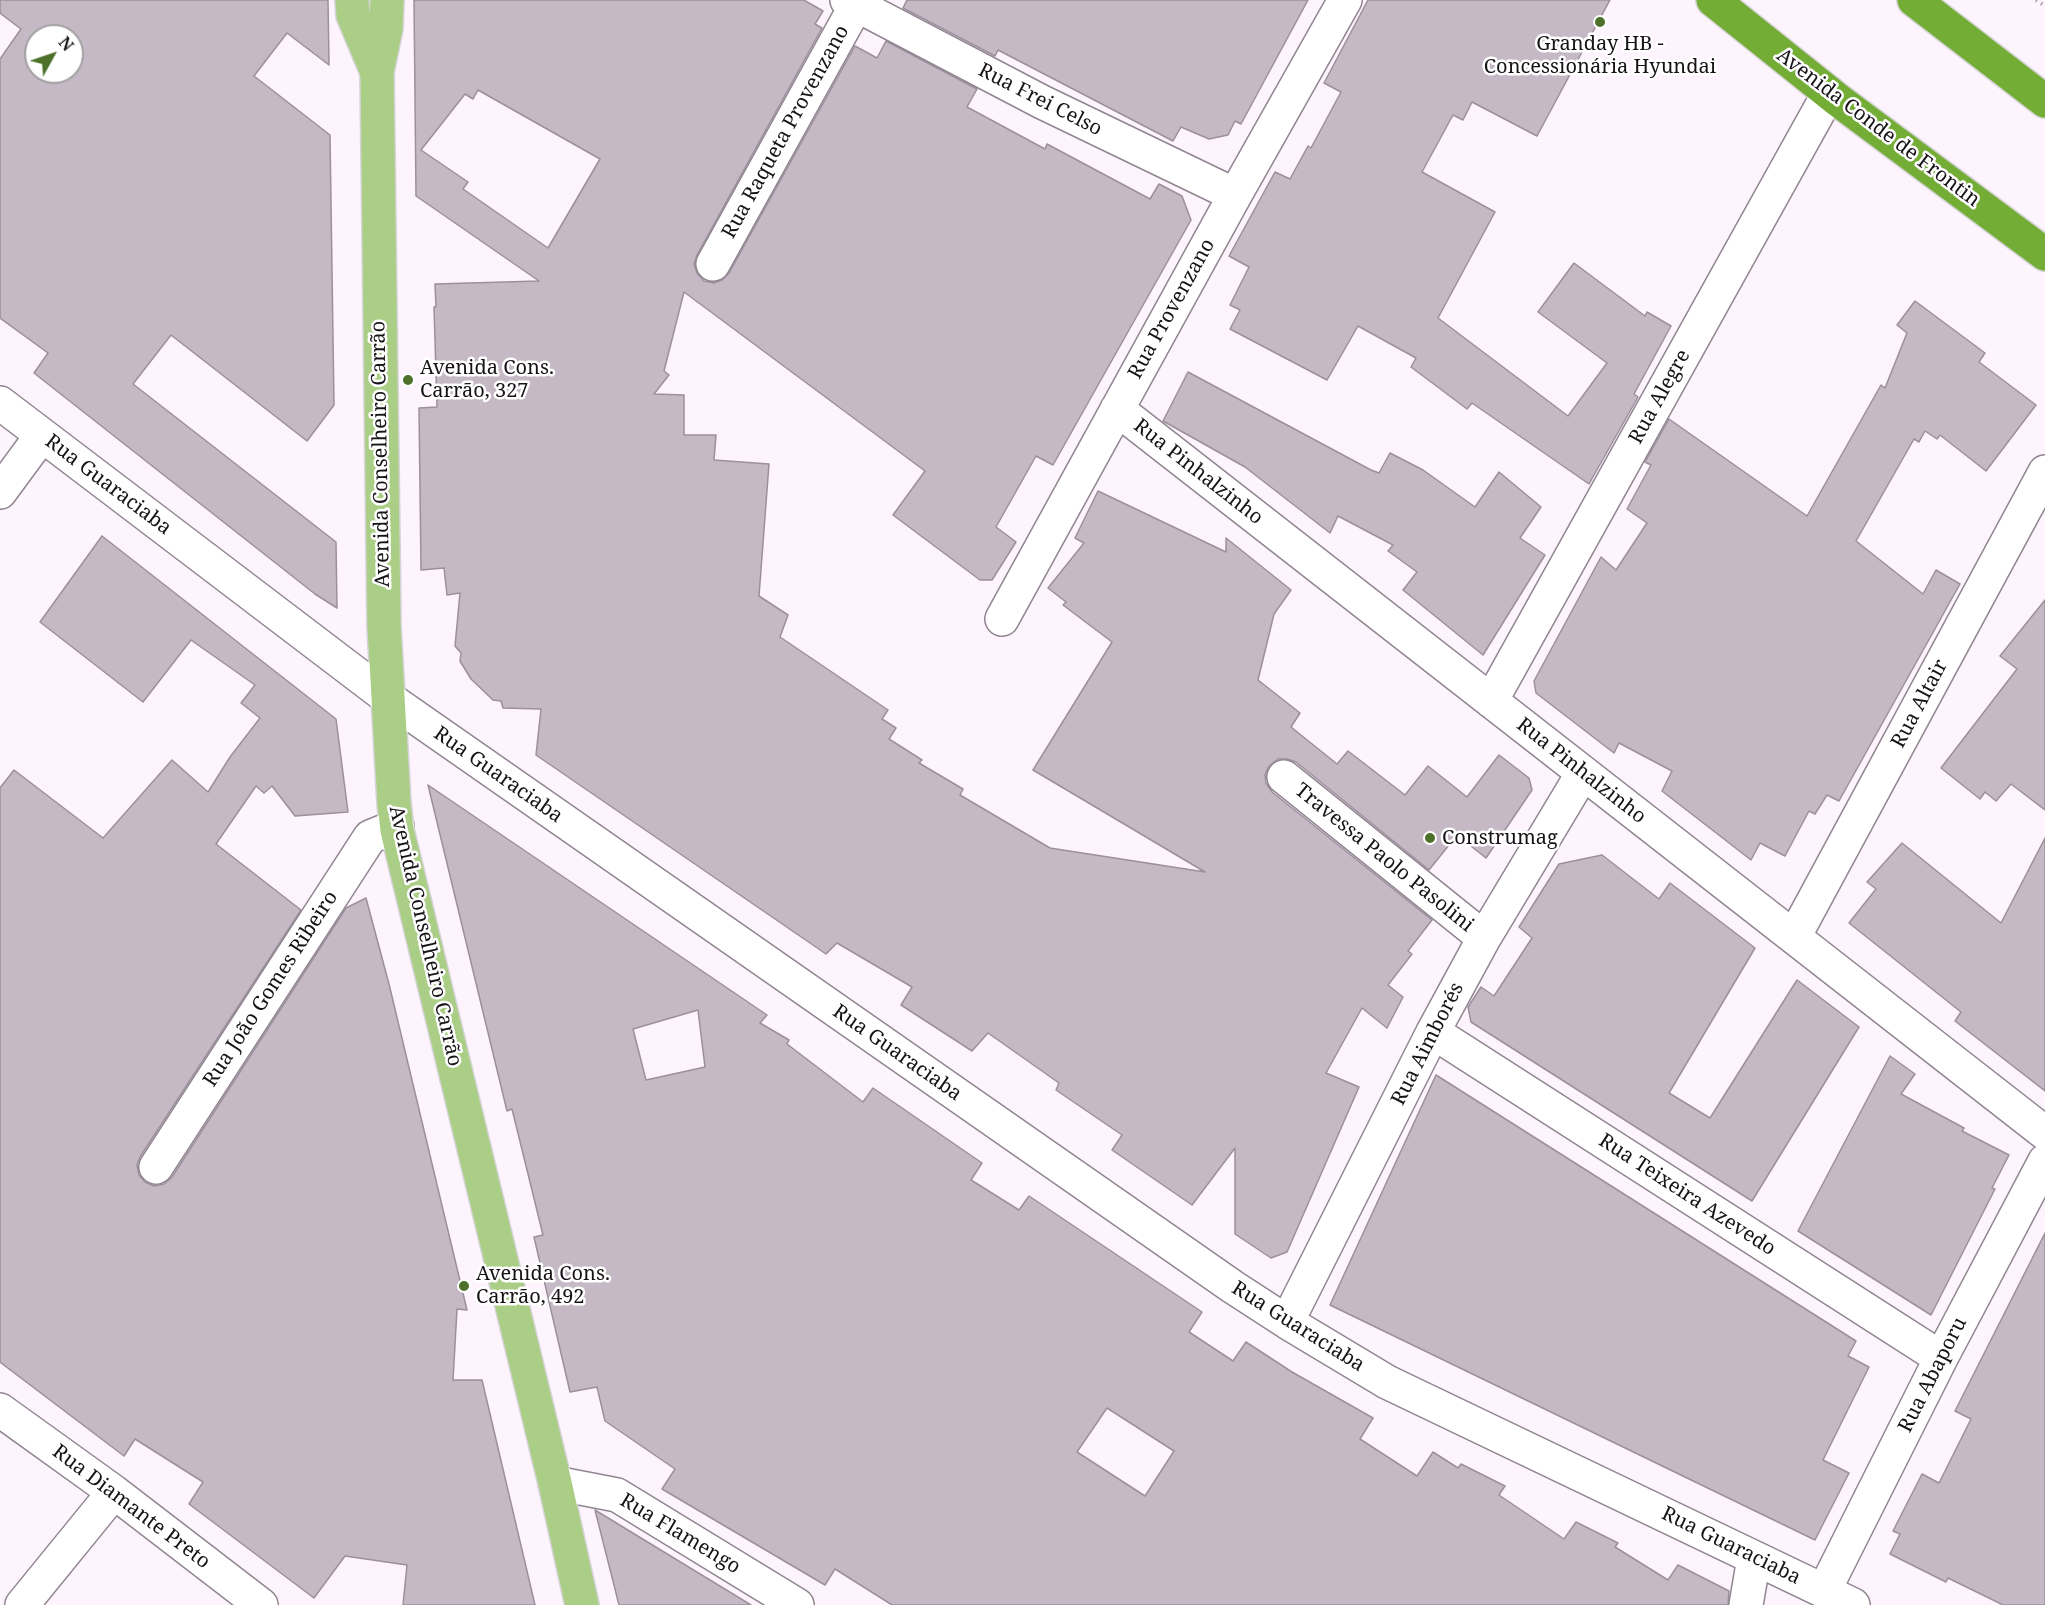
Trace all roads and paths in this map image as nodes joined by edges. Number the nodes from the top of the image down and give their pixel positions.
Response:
1 (352, 0) edge
2 (387, 0) edge
3 (1345, 0) edge
4 (1713, 0) edge
5 (1914, 0) edge
6 (2036, 0) edge
7 (854, 2) edge
8 (2045, 6) edge
9 (377, 72) junction
10 (1829, 93) junction
11 (2045, 101) edge
12 (1235, 195) junction
13 (2045, 254) edge
14 (713, 264) dead end
15 (0, 403) edge
16 (1117, 409) junction
17 (42, 435) junction
18 (2045, 472) edge
19 (0, 492) edge
20 (1002, 619) dead end
21 (388, 698) junction
22 (1491, 701) junction
23 (1582, 773) junction
24 (1284, 777) dead end
25 (397, 826) junction
26 (1794, 938) junction
27 (1484, 939) junction
28 (1433, 1032) junction
29 (2045, 1134) edge
30 (2045, 1161) edge
31 (156, 1167) dead end
32 (1287, 1322) junction
33 (1941, 1358) junction
34 (0, 1410) edge
35 (555, 1483) junction
36 (114, 1492) junction
37 (1754, 1558) junction
38 (1838, 1598) edge
39 (21, 1605) edge
40 (261, 1605) edge
41 (582, 1605) edge
42 (797, 1605) edge
43 (1746, 1605) edge

1 - 9 main road, Avenida Conselheiro Carrão
2 - 9 main road, Avenida Conselheiro Carrão
3 - 12 street, Rua Provenzano
4 - 10 highway, Avenida Conde de Frontin
5 - 11 highway
6 - 8 path
7 - 12 street, Rua Frei Celso
7 - 14 street, Rua Raqueta Provenzano
9 - 21 main road, Avenida Conselheiro Carrão
10 - 13 highway, Avenida Conde de Frontin
10 - 22 street, Rua Alegre
12 - 16 street, Rua Provenzano
15 - 17 street, Rua Guaraciaba
16 - 20 street, Rua Provenzano
16 - 22 street, Rua Pinhalzinho
17 - 19 street
17 - 21 street, Rua Guaraciaba
18 - 26 street, Rua Altair
21 - 25 main road, Avenida Conselheiro Carrão
21 - 32 street, Rua Guaraciaba
22 - 23 street, Rua Pinhalzinho
23 - 26 street, Rua Pinhalzinho
23 - 27 street, Rua Aimborés
24 - 27 street, Travessa Paolo Pasolini
25 - 31 street, Rua João Gomes Ribeiro
25 - 35 main road, Avenida Conselheiro Carrão
26 - 29 street, Rua Pinhalzinho
27 - 28 street, Rua Aimborés
28 - 32 street, Rua Aimborés
28 - 33 street, Rua Teixeira Azevedo
30 - 33 street, Rua Abaporu
32 - 37 street, Rua Guaraciaba
33 - 38 street, Rua Abaporu
34 - 36 street, Rua Diamante Preto
35 - 41 main road, Avenida Conselheiro Carrão
35 - 42 street, Rua Flamengo
36 - 39 street
36 - 40 street, Rua Diamante Preto
37 - 38 street, Rua Guaraciaba
37 - 43 street

